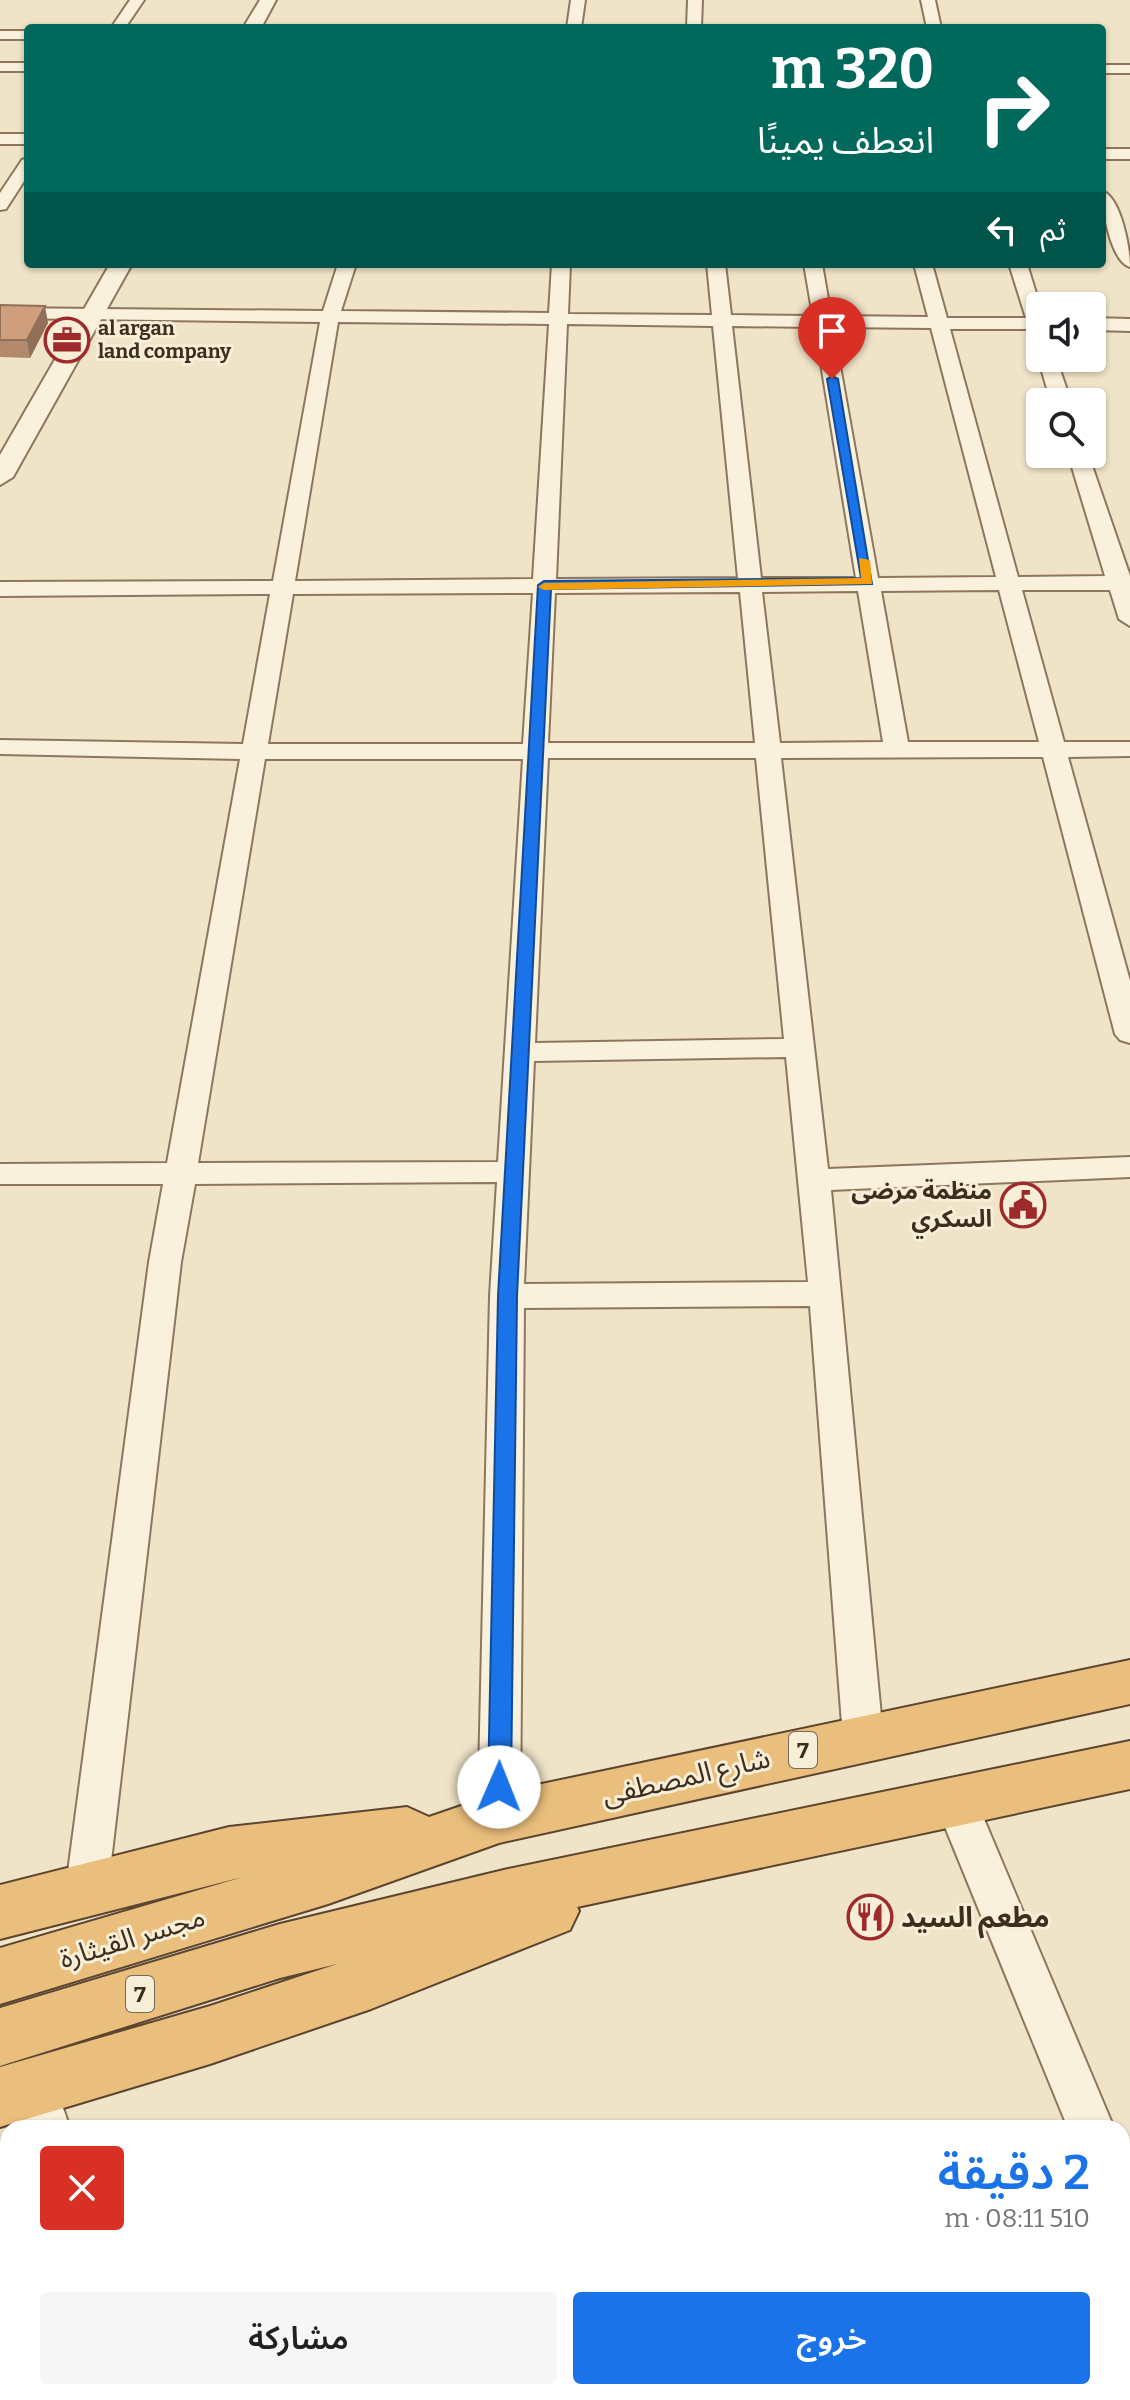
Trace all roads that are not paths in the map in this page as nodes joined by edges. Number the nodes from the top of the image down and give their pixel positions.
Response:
1 (137, 0) edge
2 (268, 0) edge
3 (578, 0) edge
4 (695, 0) edge
5 (928, 0) edge
6 (121, 24) edge
7 (254, 24) edge
8 (575, 24) edge
9 (694, 24) edge
10 (933, 24) edge
11 (0, 35) edge
12 (24, 35) edge
13 (0, 67) edge
14 (24, 67) edge
15 (1106, 69) edge
16 (1130, 69) edge
17 (0, 139) edge
18 (24, 139) edge
19 (1106, 154) edge
20 (1130, 154) edge
21 (24, 169) edge
22 (0, 205) edge
23 (1106, 205) edge
24 (1130, 262) edge
25 (119, 268) edge
26 (346, 268) edge
27 (561, 268) edge
28 (716, 268) edge
29 (814, 268) edge
30 (924, 268) edge
31 (1019, 268) edge
32 (1027, 292) edge
33 (0, 313) edge
34 (92, 314) junction
35 (330, 316) junction
36 (558, 319) junction
37 (722, 320) junction
38 (822, 321) junction
39 (939, 323) junction
40 (1106, 324) edge
41 (1130, 325) edge
42 (1026, 326) edge
43 (1083, 468) edge
44 (0, 477) edge
45 (1008, 581) junction
46 (868, 582) junction
47 (750, 583) junction
48 (1124, 583) edge
49 (283, 585) junction
50 (544, 585) junction
51 (0, 589) edge
52 (1130, 619) edge
53 (0, 747) edge
54 (1053, 749) junction
55 (1130, 749) edge
56 (768, 750) junction
57 (897, 750) junction
58 (536, 751) junction
59 (254, 752) junction
60 (1130, 1034) edge
61 (800, 1048) junction
62 (520, 1052) junction
63 (1130, 1167) edge
64 (514, 1172) junction
65 (181, 1173) junction
66 (0, 1174) edge
67 (814, 1180) junction
68 (826, 1294) junction
69 (507, 1296) junction
70 (1130, 1682) edge
71 (863, 1737) junction
72 (1130, 1765) edge
73 (955, 1800) junction
74 (488, 1821) junction
75 (729, 1850) junction
76 (87, 1887) junction
77 (0, 1912) edge
78 (272, 1924) junction
79 (0, 1976) edge
80 (0, 2037) edge
81 (27, 2104) edge
82 (1088, 2120) edge

1 - 6 street
2 - 7 street
3 - 8 street
4 - 9 street
5 - 10 street
11 - 12 street
13 - 14 street
15 - 16 street
17 - 18 street
19 - 20 street
21 - 22 street
23 - 24 street
25 - 34 street
26 - 35 street
27 - 36 street
28 - 37 street
29 - 38 street
30 - 39 street
31 - 32 street
33 - 34 street
34 - 35 street
34 - 44 street
35 - 36 street
35 - 49 street
36 - 37 street
36 - 50 street
37 - 38 street
37 - 47 street
38 - 39 street
38 - 46 street
39 - 42 street
39 - 45 street
40 - 41 street
43 - 48 street
45 - 46 street
45 - 48 street
45 - 54 street
46 - 47 street
46 - 57 street
47 - 50 street
47 - 56 street
48 - 52 street
49 - 50 street
49 - 51 street
49 - 59 street
50 - 58 street
53 - 59 street
54 - 55 street
54 - 57 street
54 - 60 street
56 - 57 street
56 - 58 street
56 - 61 street
58 - 59 street
58 - 62 street
59 - 65 street
61 - 62 street
61 - 67 street
62 - 64 street
63 - 67 street
64 - 65 street
64 - 69 street
65 - 66 street
65 - 76 street
67 - 68 street
68 - 69 street
68 - 71 street
69 - 74 street
70 - 71 highway, شارع المصطفى / 7
71 - 74 highway, شارع المصطفى / 7
72 - 73 highway, 7
73 - 75 highway, 7
73 - 82 street
74 - 76 highway
74 - 78 highway, 7
75 - 78 highway, 7
75 - 81 highway
76 - 77 highway
78 - 79 highway, مجسر القيثارة / 7
78 - 80 highway, 7

